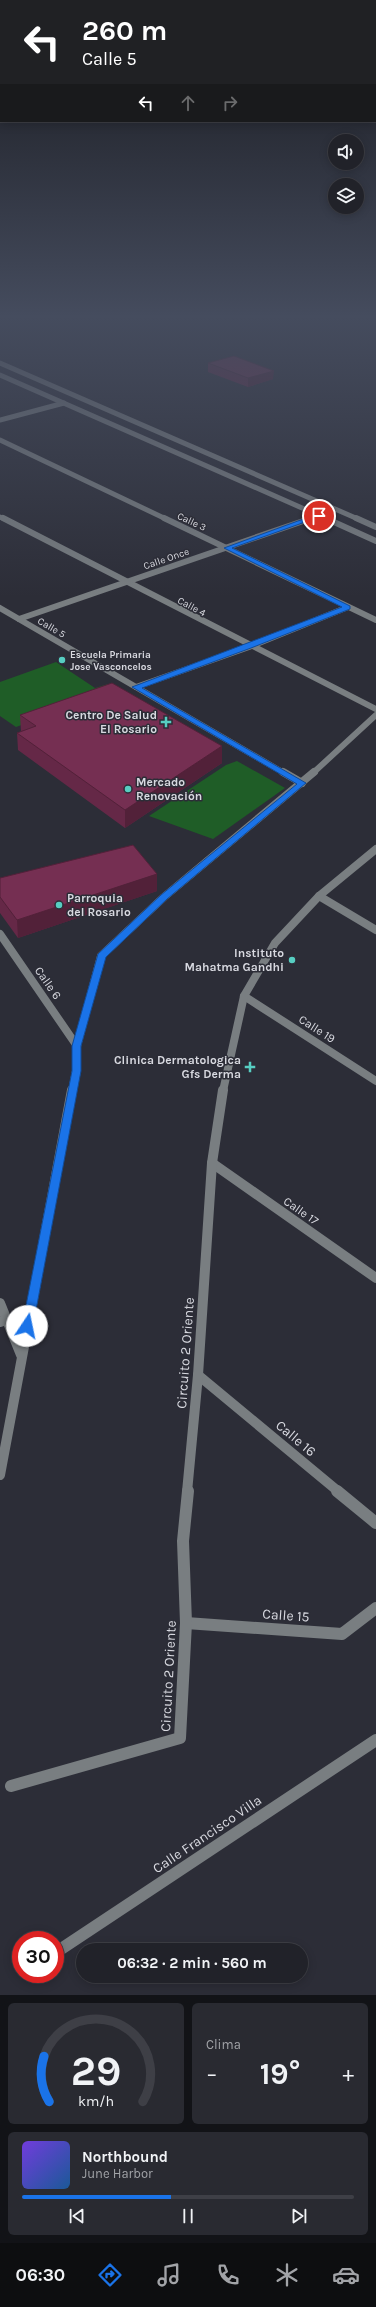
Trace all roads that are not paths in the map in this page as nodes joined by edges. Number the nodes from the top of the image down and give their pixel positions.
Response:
1 (37, 410) edge
2 (80, 410) edge
3 (108, 410) edge
4 (0, 420) edge
5 (0, 440) edge
6 (319, 516) junction
7 (0, 517) edge
8 (376, 527) edge
9 (376, 541) edge
10 (227, 548) junction
11 (127, 581) junction
12 (348, 607) junction
13 (0, 608) edge
14 (19, 619) junction
15 (376, 620) edge
16 (249, 647) junction
17 (136, 687) junction
18 (376, 709) edge
19 (376, 715) edge
20 (302, 783) junction
21 (376, 849) edge
22 (319, 896) junction
23 (376, 930) edge
24 (0, 934) edge
25 (244, 996) junction
26 (77, 1046) junction
27 (376, 1081) edge
28 (212, 1163) junction
29 (376, 1278) edge
30 (0, 1304) edge
31 (4, 1321) edge
32 (21, 1356) junction
33 (198, 1375) junction
34 (0, 1475) edge
35 (376, 1523) edge
36 (376, 1608) edge
37 (186, 1622) junction
38 (376, 1740) edge
39 (11, 1786) dead end
40 (64, 1947) edge

1 - 4 street
2 - 6 street
3 - 8 street
5 - 10 street, Calle 3
6 - 9 street
6 - 10 street, Calle Once
7 - 11 street, Calle 4
10 - 11 street, Calle Once
10 - 12 street, Calle 3
11 - 14 street, Calle Once
11 - 16 street, Calle 4
12 - 15 street, Calle 3
12 - 16 street
13 - 14 street, Calle 5
14 - 17 street, Calle 5
16 - 17 street
16 - 18 street, Calle 4
17 - 20 street, Calle 5
19 - 20 street
20 - 26 street
21 - 22 street, Circuito 2 Oriente
22 - 23 street
22 - 25 street, Circuito 2 Oriente
24 - 26 street, Calle 6
25 - 27 street, Calle 19
25 - 28 street, Circuito 2 Oriente
26 - 32 street
28 - 29 street, Calle 17
28 - 33 street, Circuito 2 Oriente
30 - 31 street
31 - 32 street
32 - 34 street
33 - 35 street, Calle 16
33 - 37 street, Circuito 2 Oriente
36 - 37 street, Calle 15
37 - 39 street, Circuito 2 Oriente
38 - 40 street, Calle Francisco Villa

